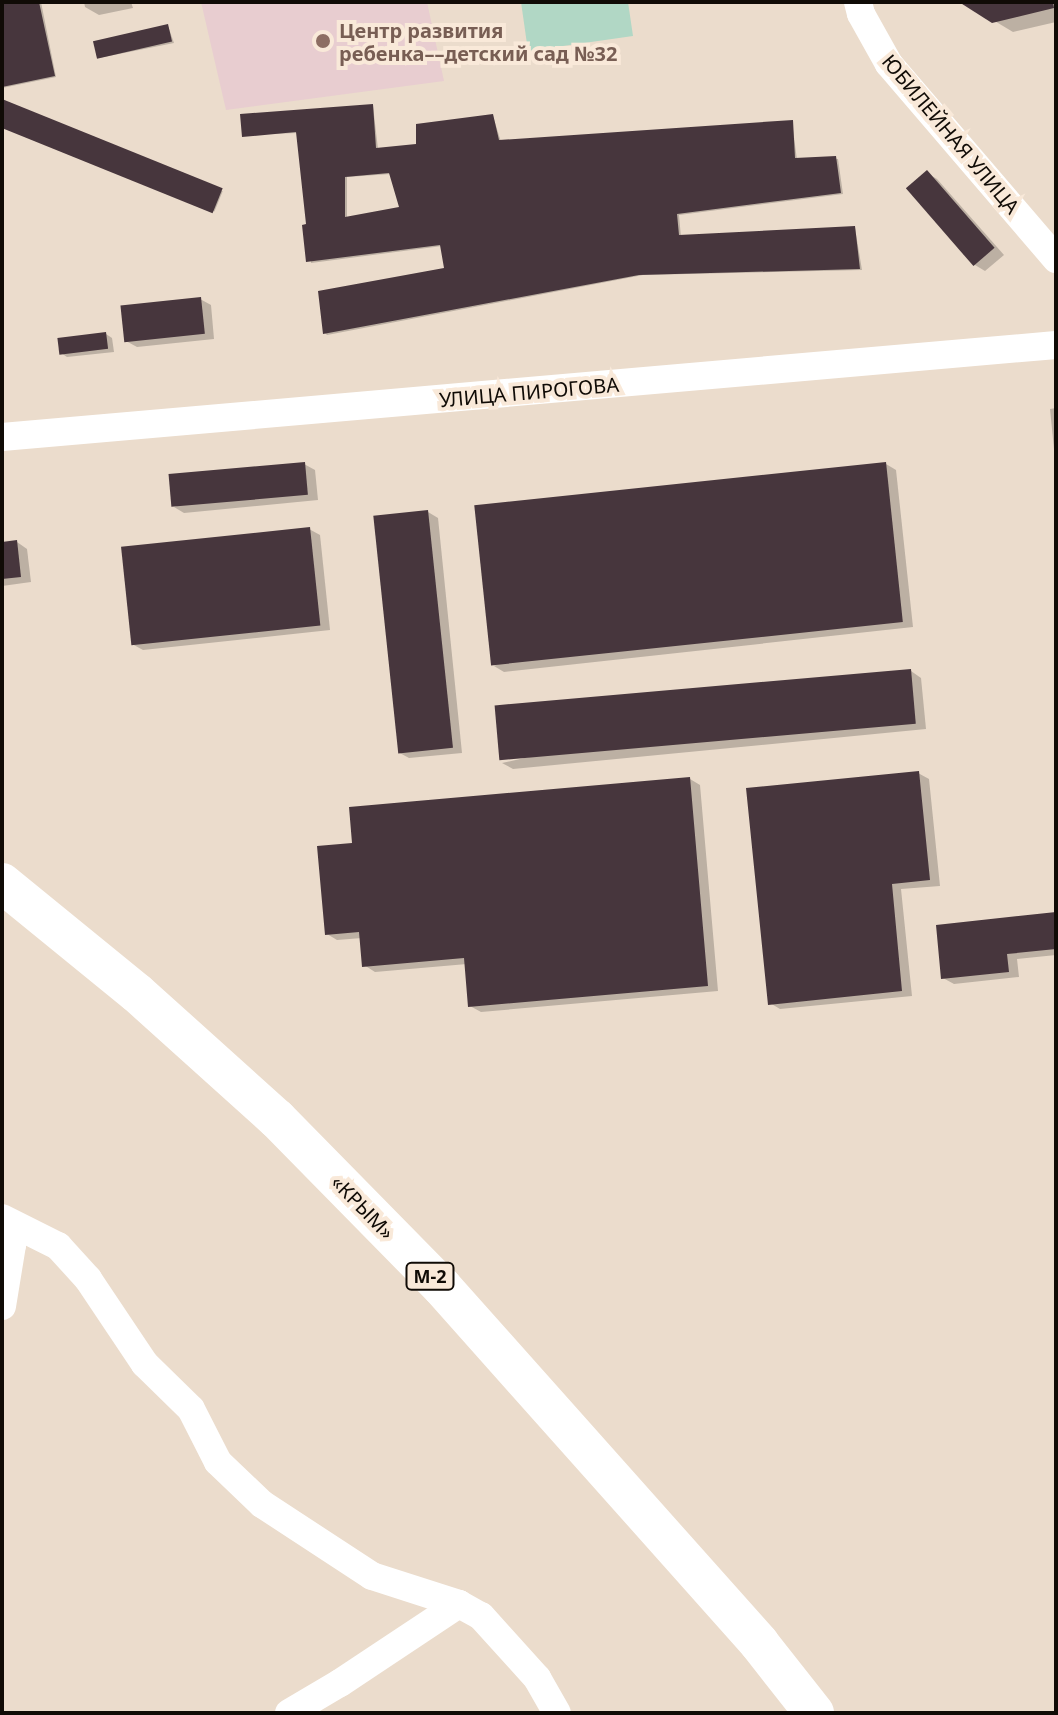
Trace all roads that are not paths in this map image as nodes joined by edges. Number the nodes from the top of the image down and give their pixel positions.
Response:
1 (858, 2) edge
2 (1056, 259) edge
3 (1056, 345) edge
4 (2, 437) edge
5 (2, 883) edge
6 (2, 1219) edge
7 (2, 1306) edge
8 (459, 1604) junction
9 (289, 1713) edge
10 (557, 1713) edge
11 (814, 1713) edge

1 - 2 street, ЮБИЛЕЙНАЯ УЛИЦА
3 - 4 street, УЛИЦА ПИРОГОВА
5 - 11 highway, «КРЫМ» / М-2
6 - 7 street
6 - 8 street
8 - 9 street
8 - 10 street

